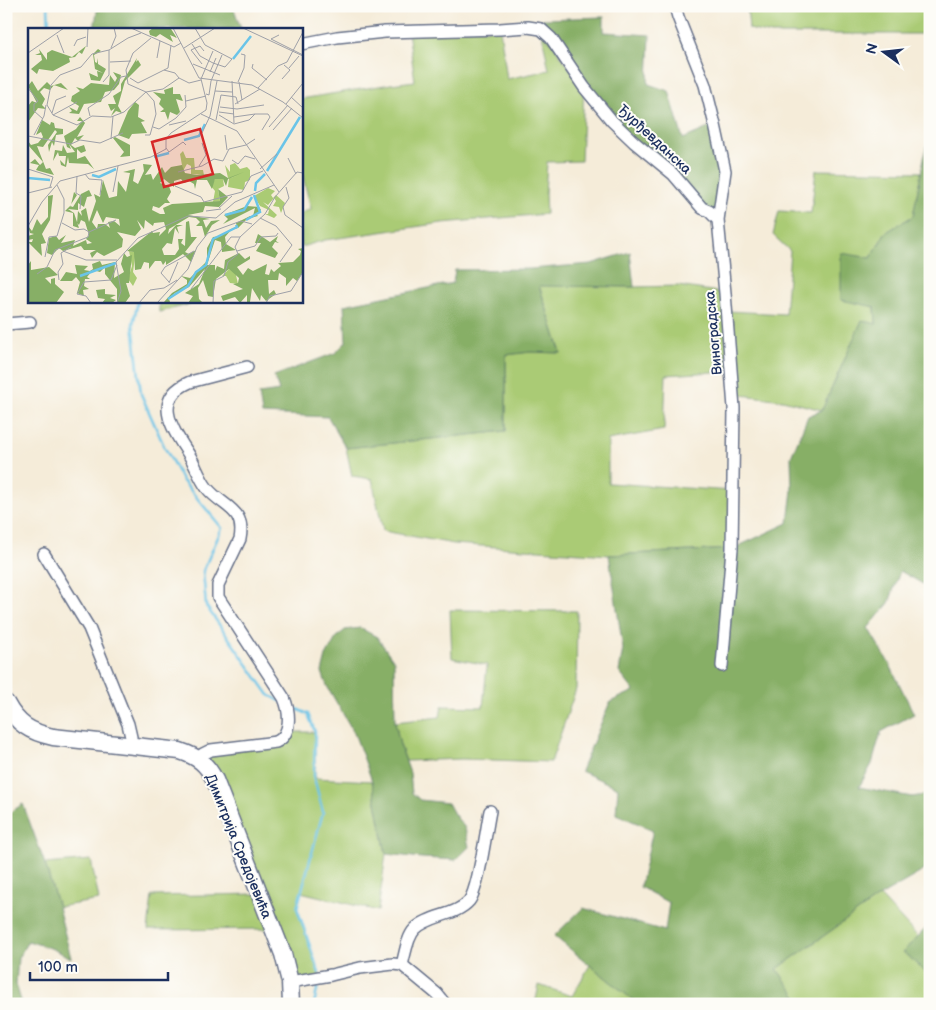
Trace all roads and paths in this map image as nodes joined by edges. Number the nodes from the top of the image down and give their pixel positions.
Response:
1 (676, 6) edge
2 (302, 44) edge
3 (718, 220) junction
4 (30, 322) dead end
5 (6, 324) edge
6 (246, 367) dead end
7 (44, 554) dead end
8 (722, 666) dead end
9 (6, 703) edge
10 (131, 745) junction
11 (198, 758) junction
12 (490, 811) dead end
13 (402, 965) junction
14 (290, 982) junction
15 (291, 1004) edge
16 (445, 1004) edge

1 - 3 street, Виноградска
2 - 3 street, Ђурђевданска
3 - 8 street, Виноградска
4 - 5 street
6 - 11 street
7 - 10 street
9 - 10 street, Димитрија Средојевића
10 - 11 street, Димитрија Средојевића
11 - 14 street, Димитрија Средојевића
12 - 13 street
13 - 14 street
13 - 16 street
14 - 15 street, Димитрија Средојевића

